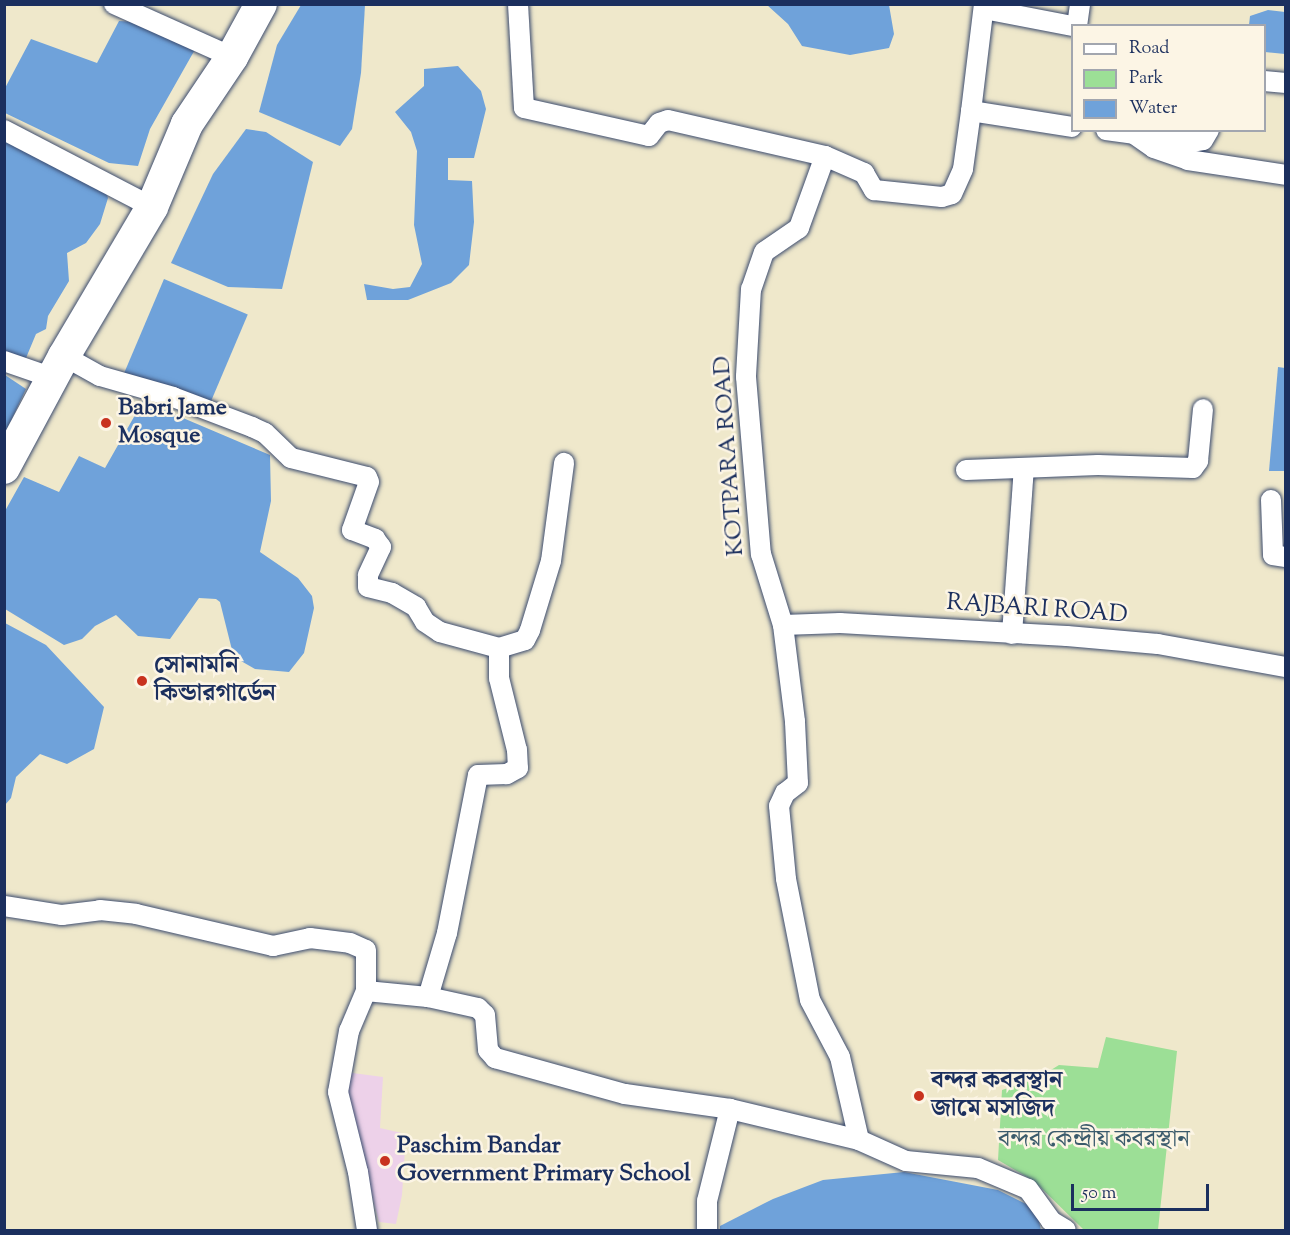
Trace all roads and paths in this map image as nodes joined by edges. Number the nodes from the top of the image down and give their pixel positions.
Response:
1 (114, 4) edge
2 (261, 4) edge
3 (518, 4) edge
4 (1080, 4) edge
5 (984, 7) edge
6 (1075, 24) edge
7 (1071, 25) edge
8 (232, 57) junction
9 (1266, 81) edge
10 (1286, 83) edge
11 (971, 111) junction
12 (1071, 127) edge
13 (4, 130) edge
14 (1120, 132) edge
15 (1208, 132) edge
16 (1134, 134) junction
17 (825, 156) junction
18 (1286, 175) edge
19 (152, 207) junction
20 (4, 361) edge
21 (59, 367) junction
22 (1203, 409) dead end
23 (564, 463) dead end
24 (4, 468) edge
25 (1024, 468) junction
26 (966, 470) dead end
27 (1271, 500) dead end
28 (1286, 557) edge
29 (783, 625) junction
30 (1012, 634) junction
31 (499, 648) junction
32 (1286, 667) edge
33 (4, 906) edge
34 (366, 991) junction
35 (428, 997) junction
36 (730, 1109) junction
37 (859, 1140) junction
38 (367, 1230) edge
39 (706, 1230) edge
40 (1066, 1230) edge

1 - 8 street
2 - 8 main road
3 - 17 street
4 - 6 street
5 - 7 street
5 - 11 street
8 - 19 main road
9 - 10 street
11 - 12 street
11 - 17 street
13 - 19 street
14 - 16 street
15 - 16 street
16 - 18 street
17 - 29 street, KOTPARA ROAD
19 - 21 main road
20 - 21 street
21 - 24 main road
21 - 31 street
22 - 25 street
23 - 31 street
25 - 26 street
25 - 30 street
27 - 28 street
29 - 30 street, RAJBARI ROAD
29 - 37 street, KOTPARA ROAD
30 - 32 street, RAJBARI ROAD
31 - 35 street
33 - 34 street
34 - 35 street
34 - 38 street
35 - 36 street
36 - 37 street
36 - 39 street
37 - 40 street

